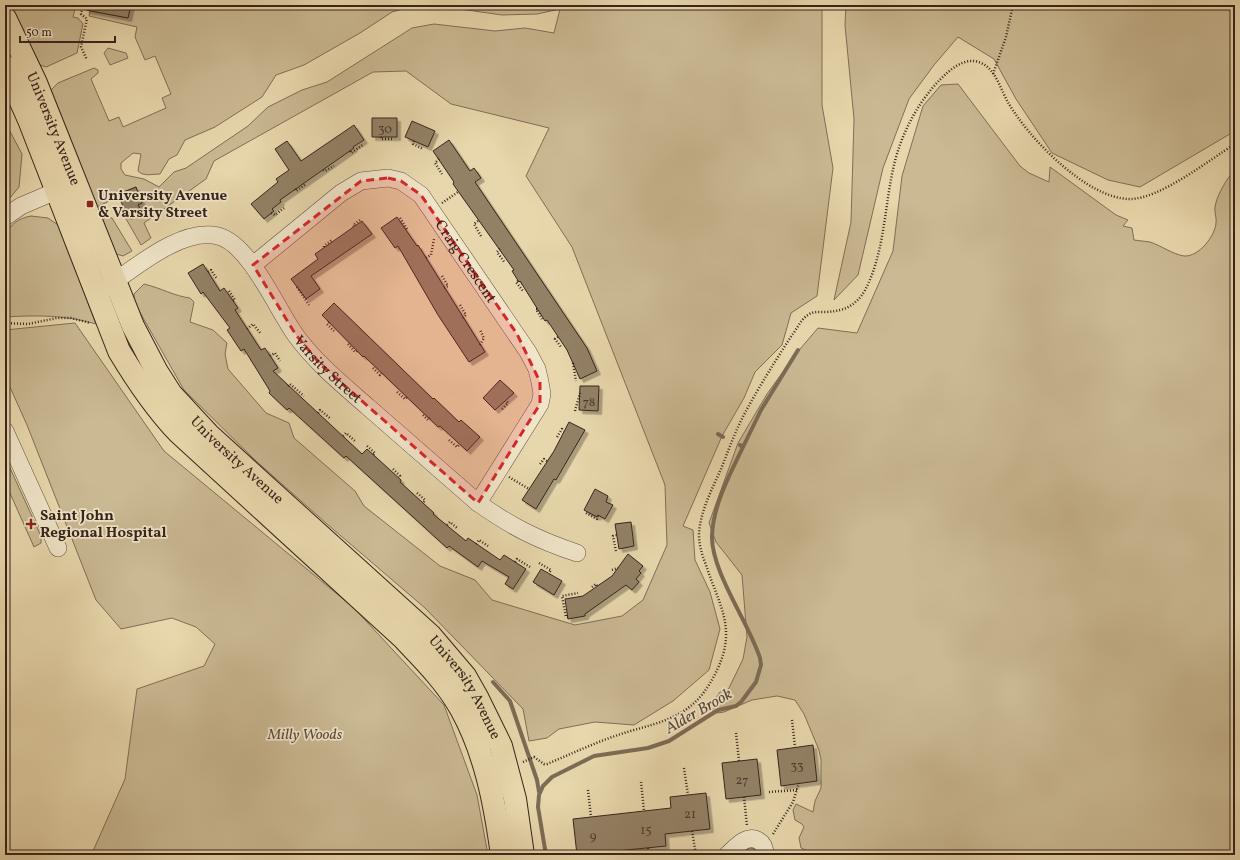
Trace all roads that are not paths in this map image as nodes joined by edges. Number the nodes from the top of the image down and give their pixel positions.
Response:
1 (5, 18) edge
2 (5, 66) edge
3 (66, 187) junction
4 (5, 217) edge
5 (253, 265) junction
6 (115, 282) junction
7 (97, 294) junction
8 (5, 431) edge
9 (478, 503) junction
10 (58, 548) dead end
11 (577, 553) dead end
12 (759, 846) edge
13 (502, 855) edge
14 (524, 855) edge
15 (727, 855) edge

1 - 3 main road, University Avenue
2 - 3 main road, University Avenue
3 - 4 street
3 - 6 main road, University Avenue
3 - 7 main road, University Avenue
5 - 6 street, Varsity Street
5 - 9 street, Varsity Street
5 - 9 street, Craig Crescent
6 - 7 street, Varsity Street
6 - 14 main road, University Avenue
7 - 13 main road, University Avenue
8 - 10 street
9 - 11 street, Varsity Street
12 - 15 street

